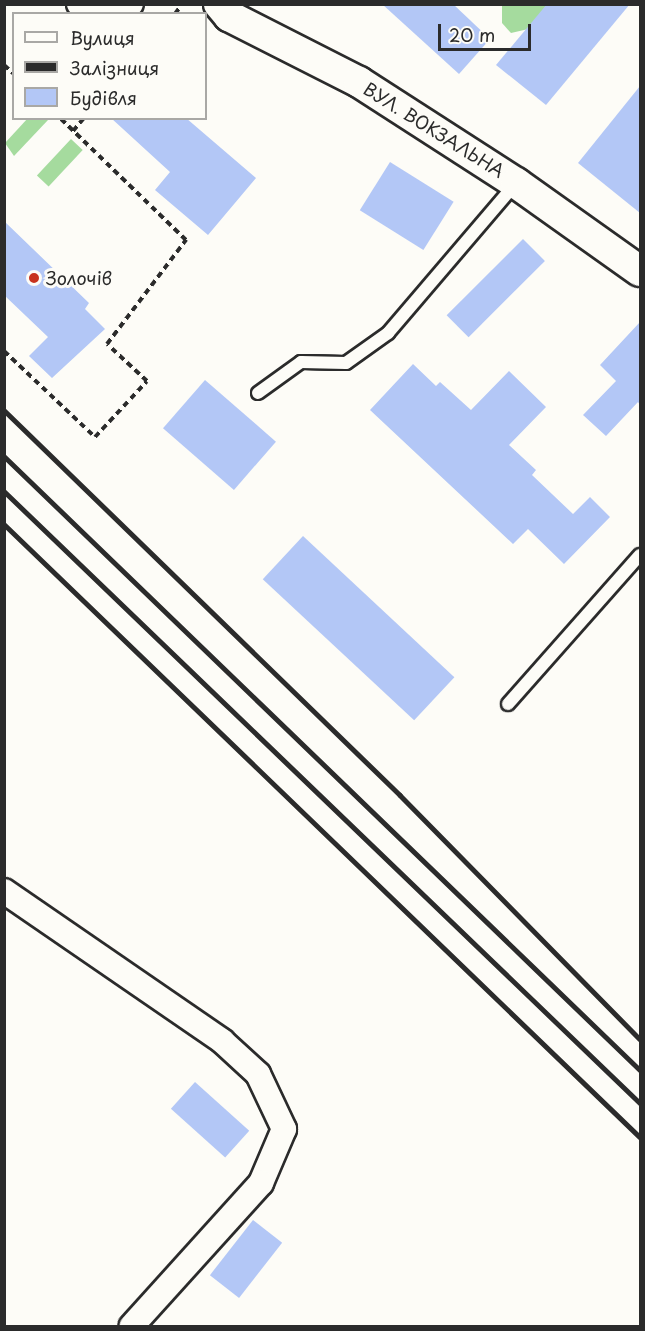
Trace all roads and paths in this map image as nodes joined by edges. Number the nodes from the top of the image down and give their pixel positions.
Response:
1 (79, 4) edge
2 (130, 4) edge
3 (219, 4) edge
4 (62, 120) edge
5 (82, 120) edge
6 (73, 131) junction
7 (516, 183) junction
8 (640, 271) edge
9 (4, 351) edge
10 (258, 393) dead end
11 (640, 555) edge
12 (508, 705) dead end
13 (4, 891) edge
14 (132, 1326) edge

1 - 2 street
3 - 7 street, ВУЛ. ВОКЗАЛЬНА
4 - 6 path
5 - 6 path
6 - 9 path
7 - 8 street, ВУЛ. ВОКЗАЛЬНА
7 - 10 lane
11 - 12 lane
13 - 14 street

